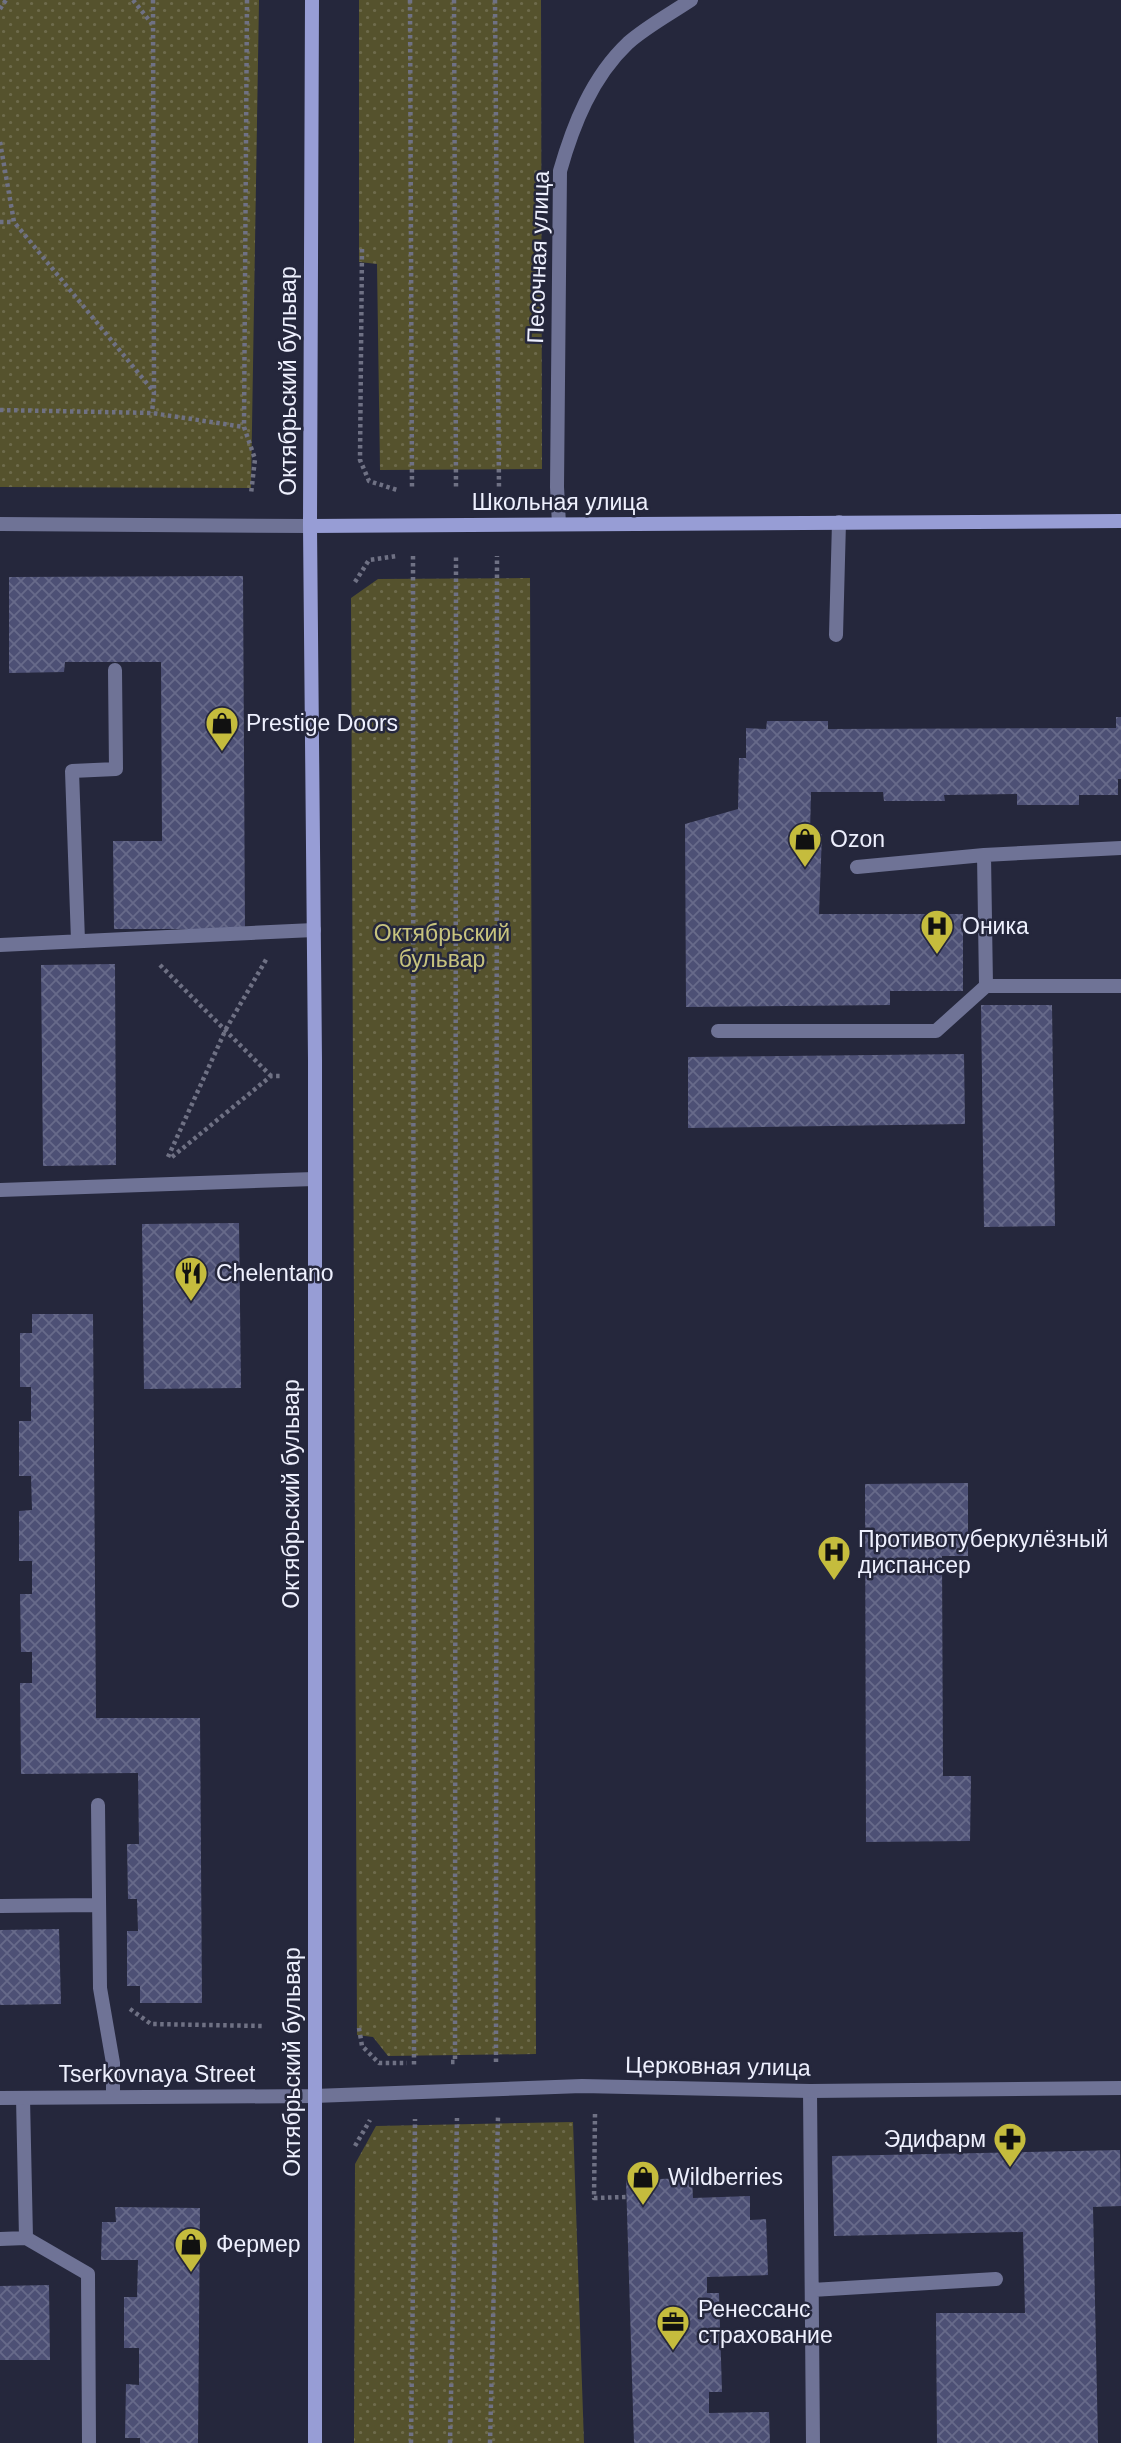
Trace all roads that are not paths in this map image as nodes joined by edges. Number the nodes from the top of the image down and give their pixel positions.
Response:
1 (312, 0) edge
2 (691, 0) edge
3 (1121, 521) edge
4 (839, 522) junction
5 (0, 524) edge
6 (559, 524) junction
7 (310, 526) junction
8 (836, 635) dead end
9 (115, 670) dead end
10 (1121, 848) edge
11 (984, 855) junction
12 (856, 867) dead end
13 (314, 930) junction
14 (78, 941) junction
15 (0, 945) edge
16 (986, 986) junction
17 (1121, 986) edge
18 (718, 1031) dead end
19 (314, 1179) junction
20 (0, 1189) edge
21 (98, 1805) dead end
22 (98, 1905) junction
23 (0, 1906) edge
24 (1121, 2088) edge
25 (810, 2091) junction
26 (314, 2095) junction
27 (113, 2097) junction
28 (0, 2098) edge
29 (23, 2098) junction
30 (26, 2238) junction
31 (0, 2239) edge
32 (996, 2279) dead end
33 (812, 2290) junction
34 (89, 2443) edge
35 (315, 2443) edge
36 (813, 2443) edge

1 - 7 main road, Октябрьский бульвар
2 - 6 street, Песочная улица
3 - 4 main road, Школьная улица
4 - 6 main road, Школьная улица
4 - 8 street
5 - 7 street, Школьная улица
6 - 7 main road, Школьная улица
7 - 13 main road, Октябрьский бульвар
9 - 14 street
10 - 11 street
11 - 12 street
11 - 16 street
13 - 14 street
13 - 19 main road, Октябрьский бульвар
14 - 15 street
16 - 17 street
16 - 18 street
19 - 20 street
19 - 26 main road, Октябрьский бульвар
21 - 22 street
22 - 23 street
22 - 27 street
24 - 25 street, Церковная улица
25 - 26 street, Церковная улица
25 - 33 street
26 - 27 street, Tserkovnaya Street
26 - 35 main road, Октябрьский бульвар
27 - 29 street, Tserkovnaya Street
28 - 29 street, Tserkovnaya Street
29 - 30 street
30 - 31 street
30 - 34 street
32 - 33 street
33 - 36 street

